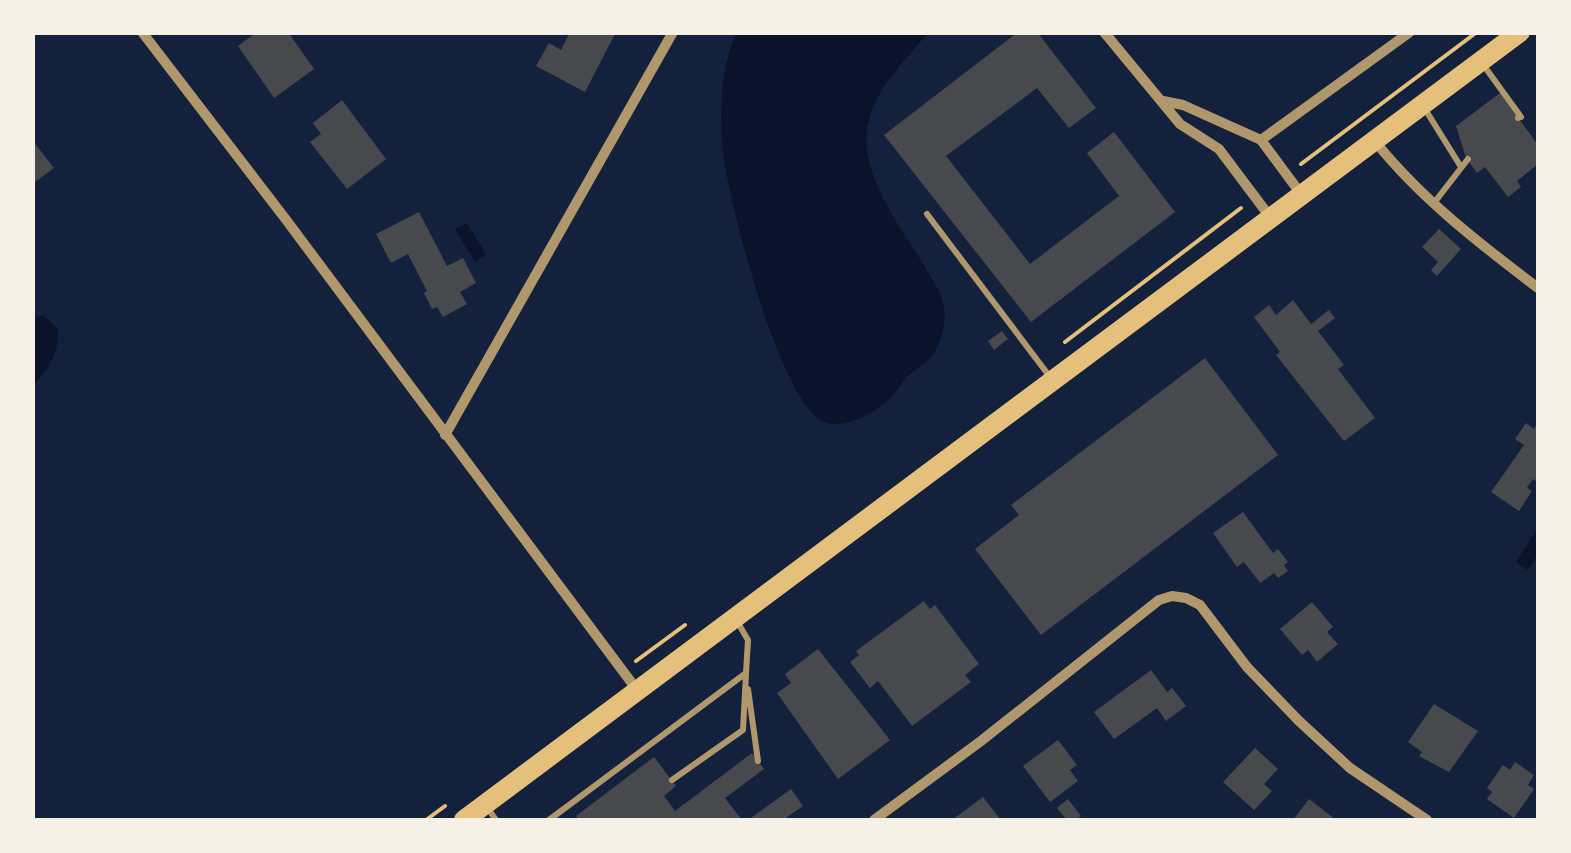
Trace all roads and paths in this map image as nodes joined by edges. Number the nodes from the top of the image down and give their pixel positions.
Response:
1 (142, 32) edge
2 (673, 32) edge
3 (1104, 32) edge
4 (1410, 32) edge
5 (1478, 32) edge
6 (1520, 32) edge
7 (1480, 61) junction
8 (1162, 101) junction
9 (1421, 104) junction
10 (1518, 118) dead end
11 (1260, 140) junction
12 (1374, 140) junction
13 (1468, 160) dead end
14 (1462, 168) junction
15 (1286, 174) junction
16 (1301, 194) junction
17 (1256, 198) junction
18 (1434, 204) junction
19 (927, 214) dead end
20 (1270, 217) junction
21 (1538, 288) edge
22 (1038, 362) junction
23 (1052, 380) junction
24 (445, 435) junction
25 (735, 618) junction
26 (746, 673) junction
27 (637, 691) junction
28 (758, 762) dead end
29 (672, 780) dead end
30 (490, 813) edge
31 (552, 818) edge
32 (464, 820) edge
33 (569, 820) edge
34 (874, 820) edge
35 (1427, 820) edge

1 - 24 street
2 - 24 street
3 - 8 street
4 - 11 street
5 - 15 path
6 - 7 main road
7 - 9 main road
7 - 10 lane
8 - 11 street
8 - 17 street
9 - 12 main road
9 - 14 lane
11 - 15 street
12 - 16 main road
12 - 18 street
13 - 14 lane
14 - 18 lane
15 - 16 street
16 - 20 main road
17 - 20 street
17 - 22 path
18 - 21 street
19 - 22 lane
20 - 23 main road
22 - 23 lane
23 - 25 main road
24 - 27 street
25 - 26 lane
25 - 27 main road
26 - 28 lane
26 - 29 lane
26 - 31 lane
27 - 30 main road
30 - 32 main road
31 - 33 lane
34 - 35 street

